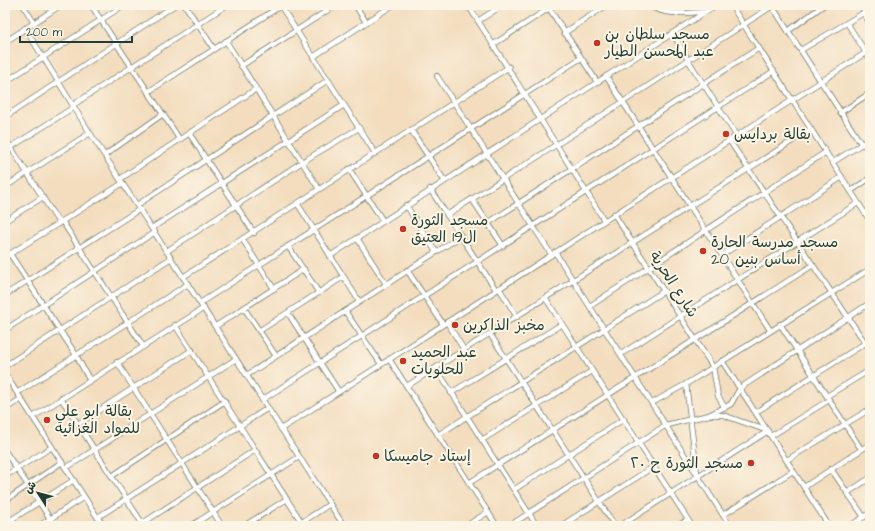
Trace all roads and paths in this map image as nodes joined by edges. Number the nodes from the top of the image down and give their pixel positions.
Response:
1 (23, 5) edge
2 (61, 5) edge
3 (91, 5) edge
4 (124, 5) edge
5 (175, 5) edge
6 (185, 5) edge
7 (227, 5) edge
8 (281, 5) edge
9 (336, 5) edge
10 (355, 5) edge
11 (394, 5) edge
12 (468, 5) edge
13 (503, 5) edge
14 (554, 5) edge
15 (607, 5) edge
16 (649, 5) edge
17 (716, 5) edge
18 (731, 5) edge
19 (824, 5) edge
20 (773, 6) edge
21 (548, 7) edge
22 (870, 9) edge
23 (704, 12) junction
24 (864, 13) junction
25 (101, 20) junction
26 (478, 21) junction
27 (34, 22) junction
28 (366, 22) junction
29 (847, 23) junction
30 (870, 23) edge
31 (198, 24) junction
32 (744, 25) junction
33 (25, 28) junction
34 (296, 30) junction
35 (788, 31) junction
36 (564, 32) junction
37 (673, 32) junction
38 (226, 41) junction
39 (5, 42) edge
40 (116, 43) junction
41 (494, 44) junction
42 (759, 48) junction
43 (214, 49) junction
44 (801, 50) junction
45 (868, 51) edge
46 (44, 57) junction
47 (313, 57) junction
48 (581, 58) junction
49 (870, 59) edge
50 (688, 60) junction
51 (241, 66) junction
52 (132, 67) junction
53 (508, 67) junction
54 (774, 71) junction
55 (437, 76) dead end
56 (606, 76) junction
57 (328, 80) junction
58 (59, 81) junction
59 (5, 82) edge
60 (597, 82) junction
61 (820, 82) junction
62 (703, 83) junction
63 (256, 89) junction
64 (148, 92) junction
65 (525, 93) junction
66 (870, 93) edge
67 (792, 100) junction
68 (454, 102) junction
69 (623, 102) junction
70 (344, 105) junction
71 (73, 106) junction
72 (718, 107) junction
73 (840, 113) junction
74 (163, 114) junction
75 (272, 115) junction
76 (5, 117) edge
77 (541, 118) junction
78 (638, 126) junction
79 (359, 128) junction
80 (471, 128) junction
81 (811, 128) junction
82 (411, 130) junction
83 (90, 133) junction
84 (189, 133) junction
85 (736, 135) junction
86 (5, 138) edge
87 (288, 139) junction
88 (870, 139) edge
89 (180, 140) junction
90 (729, 140) junction
91 (557, 144) junction
92 (862, 144) junction
93 (11, 147) junction
94 (653, 149) junction
95 (5, 151) edge
96 (826, 152) junction
97 (375, 153) junction
98 (486, 153) junction
99 (105, 155) junction
100 (428, 156) junction
101 (206, 160) junction
102 (302, 162) junction
103 (833, 162) junction
104 (349, 169) junction
105 (572, 169) junction
106 (748, 169) junction
107 (27, 173) junction
108 (671, 176) junction
109 (842, 177) junction
110 (870, 178) edge
111 (503, 179) junction
112 (444, 180) junction
113 (121, 181) junction
114 (221, 182) junction
115 (5, 187) edge
116 (319, 189) junction
117 (430, 189) junction
118 (851, 191) junction
119 (587, 192) junction
120 (764, 193) junction
121 (366, 196) junction
122 (43, 197) junction
123 (472, 198) junction
124 (297, 203) junction
125 (858, 203) junction
126 (137, 204) junction
127 (519, 204) junction
128 (406, 205) junction
129 (690, 206) junction
130 (237, 207) junction
131 (140, 209) junction
132 (447, 214) junction
133 (614, 214) junction
134 (780, 217) junction
135 (604, 220) junction
136 (5, 221) edge
137 (383, 221) junction
138 (870, 221) edge
139 (61, 222) junction
140 (488, 223) junction
141 (533, 226) junction
142 (153, 230) junction
143 (313, 230) junction
144 (706, 230) junction
145 (254, 233) junction
146 (461, 236) junction
147 (357, 238) junction
148 (243, 240) junction
149 (796, 242) junction
150 (633, 243) junction
151 (288, 246) junction
152 (503, 246) junction
153 (79, 248) junction
154 (167, 252) junction
155 (436, 252) junction
156 (553, 253) junction
157 (10, 254) junction
158 (722, 255) junction
159 (330, 256) junction
160 (5, 257) edge
161 (171, 258) junction
162 (477, 261) junction
163 (259, 265) junction
164 (813, 265) junction
165 (649, 267) junction
166 (304, 269) junction
167 (870, 269) edge
168 (407, 270) junction
169 (95, 272) junction
170 (343, 277) junction
171 (183, 278) junction
172 (573, 280) junction
173 (738, 280) junction
174 (27, 281) junction
175 (188, 284) junction
176 (386, 284) junction
177 (274, 288) junction
178 (497, 289) junction
179 (664, 291) junction
180 (832, 292) junction
181 (319, 293) junction
182 (5, 295) edge
183 (111, 296) junction
184 (424, 296) junction
185 (546, 299) junction
186 (359, 301) junction
187 (200, 303) junction
188 (870, 303) edge
189 (753, 304) junction
190 (43, 305) junction
191 (590, 306) junction
192 (204, 308) junction
193 (244, 308) junction
194 (345, 311) junction
195 (288, 313) junction
196 (680, 315) junction
197 (517, 317) junction
198 (848, 317) junction
199 (128, 322) junction
200 (445, 323) junction
201 (562, 324) junction
202 (780, 324) junction
203 (175, 325) junction
204 (216, 326) junction
205 (605, 329) junction
206 (5, 330) edge
207 (60, 330) junction
208 (259, 330) junction
209 (770, 330) junction
210 (490, 334) junction
211 (362, 336) junction
212 (304, 338) junction
213 (870, 340) edge
214 (696, 341) junction
215 (865, 343) junction
216 (143, 346) junction
217 (576, 347) junction
218 (192, 350) junction
219 (464, 350) junction
220 (870, 350) edge
221 (797, 351) junction
222 (621, 354) junction
223 (76, 355) junction
224 (276, 356) junction
225 (236, 359) junction
226 (389, 359) junction
227 (507, 360) junction
228 (722, 361) junction
229 (117, 362) junction
230 (319, 363) junction
231 (381, 364) junction
232 (5, 366) edge
233 (713, 367) junction
234 (436, 368) junction
235 (870, 370) edge
236 (592, 371) junction
237 (5, 374) edge
238 (247, 375) junction
239 (813, 375) junction
240 (209, 376) junction
241 (636, 377) junction
242 (90, 381) junction
243 (522, 383) junction
244 (686, 384) junction
245 (407, 386) junction
246 (134, 388) junction
247 (740, 388) junction
248 (339, 392) junction
249 (17, 393) junction
250 (451, 393) junction
251 (608, 395) junction
252 (61, 398) junction
253 (828, 398) junction
254 (21, 399) junction
255 (262, 400) junction
256 (225, 401) junction
257 (652, 403) junction
258 (537, 407) junction
259 (268, 408) junction
260 (725, 408) junction
261 (870, 408) edge
262 (5, 409) edge
263 (756, 412) junction
264 (150, 414) junction
265 (709, 415) junction
266 (33, 417) junction
267 (467, 418) junction
268 (624, 419) junction
269 (691, 419) junction
270 (78, 424) junction
271 (844, 424) junction
272 (666, 425) junction
273 (240, 426) junction
274 (281, 430) junction
275 (553, 430) junction
276 (769, 433) junction
277 (438, 435) junction
278 (167, 439) junction
279 (482, 440) junction
280 (639, 443) junction
281 (870, 444) edge
282 (52, 447) junction
283 (861, 449) junction
284 (95, 450) junction
285 (255, 450) junction
286 (5, 451) edge
287 (568, 454) junction
288 (299, 457) junction
289 (787, 460) junction
290 (62, 462) junction
291 (182, 463) junction
292 (498, 465) junction
293 (653, 467) junction
294 (66, 468) junction
295 (16, 469) junction
296 (831, 469) junction
297 (794, 471) junction
298 (271, 474) junction
299 (698, 475) junction
300 (5, 476) edge
301 (112, 476) junction
302 (870, 478) edge
303 (583, 479) junction
304 (74, 480) junction
305 (469, 483) junction
306 (28, 486) junction
307 (804, 487) junction
308 (198, 488) junction
309 (515, 489) junction
310 (670, 493) junction
311 (847, 493) junction
312 (84, 497) junction
313 (127, 499) junction
314 (287, 499) junction
315 (5, 501) edge
316 (39, 502) junction
317 (598, 502) junction
318 (330, 504) junction
319 (213, 512) junction
320 (488, 512) junction
321 (529, 513) junction
322 (870, 513) edge
323 (723, 515) junction
324 (98, 517) junction
325 (864, 517) junction
326 (50, 519) junction
327 (687, 520) junction
328 (6, 523) edge
329 (102, 524) edge
330 (303, 524) edge
331 (144, 525) edge
332 (39, 526) edge
333 (55, 526) edge
334 (94, 526) edge
335 (191, 526) edge
336 (222, 526) edge
337 (244, 526) edge
338 (296, 526) edge
339 (344, 526) edge
340 (466, 526) edge
341 (497, 526) edge
342 (509, 526) edge
343 (537, 526) edge
344 (561, 526) edge
345 (614, 526) edge
346 (620, 526) edge
347 (678, 526) edge
348 (692, 526) edge
349 (730, 526) edge
350 (829, 526) edge
351 (850, 526) edge

1 - 27 street
2 - 27 street
3 - 25 street
4 - 25 street
5 - 40 street
6 - 31 street
7 - 31 street
8 - 34 street
8 - 38 street
9 - 34 street
10 - 28 street
11 - 28 street
12 - 26 street
13 - 26 street
14 - 21 street
15 - 36 street
16 - 23 street
17 - 23 street
18 - 32 street
19 - 35 street
20 - 32 street
20 - 35 street
21 - 36 street
21 - 41 street
22 - 24 street
23 - 37 street
24 - 29 street
24 - 30 street
25 - 40 street
25 - 46 street
26 - 41 street
27 - 33 street
28 - 47 street
29 - 44 street
29 - 45 street
31 - 43 street
31 - 52 street
32 - 42 street
32 - 50 street
33 - 39 street
33 - 46 street
34 - 47 street
34 - 51 street
35 - 44 street
36 - 48 street
37 - 50 street
37 - 56 street
38 - 43 street
38 - 51 street
40 - 52 street
40 - 58 street
41 - 53 street
42 - 54 street
42 - 62 street
43 - 64 street
44 - 61 street
45 - 49 street
45 - 61 street
46 - 58 street
46 - 59 street
47 - 57 street
48 - 60 street
48 - 65 street
50 - 62 street
50 - 69 street
51 - 63 street
52 - 64 street
52 - 71 street
53 - 65 street
53 - 68 street
54 - 67 street
54 - 72 street
55 - 68 street
56 - 60 street
56 - 69 street
57 - 70 street
57 - 75 street
58 - 71 street
58 - 76 street
60 - 77 street
61 - 67 street
61 - 73 street
62 - 72 street
62 - 78 street
63 - 75 street
63 - 84 street
64 - 74 street
65 - 77 street
65 - 80 street
66 - 73 street
67 - 81 street
67 - 85 street
68 - 80 street
68 - 82 street
69 - 78 street
69 - 91 street
70 - 79 street
70 - 87 street
71 - 83 street
71 - 93 street
72 - 85 street
72 - 94 street
73 - 92 street
74 - 89 street
74 - 99 street
75 - 87 street
75 - 101 street
77 - 91 street
77 - 98 street
78 - 94 street
78 - 105 street
79 - 97 street
79 - 102 street
80 - 98 street
80 - 100 street
81 - 96 street
81 - 106 street
82 - 97 street
82 - 100 street
83 - 99 street
83 - 107 street
84 - 89 street
84 - 101 street
85 - 90 street
86 - 93 street
87 - 102 street
87 - 114 street
88 - 92 street
89 - 113 street
90 - 106 street
90 - 108 street
91 - 105 street
91 - 111 street
92 - 103 street
93 - 95 street
93 - 107 street
94 - 108 street
94 - 119 street
96 - 103 street
96 - 120 street
97 - 104 street
98 - 111 street
98 - 112 street
99 - 113 street
100 - 112 street
100 - 121 street
101 - 114 street
101 - 126 street
102 - 116 street
102 - 130 street
103 - 109 street
104 - 116 street
104 - 121 street
105 - 119 street
105 - 127 street
106 - 120 street
106 - 129 street
107 - 115 street
107 - 122 street
108 - 129 street
108 - 133 street
109 - 118 street
109 - 134 street
110 - 118 street
111 - 123 street
111 - 127 street
112 - 117 street
113 - 126 street
113 - 139 street
114 - 130 street
114 - 142 street
116 - 124 street
117 - 128 street
117 - 132 street
118 - 125 street
119 - 135 street
119 - 141 street
120 - 134 street
120 - 144 street
121 - 137 street
121 - 143 street
122 - 136 street
122 - 139 street
123 - 132 street
123 - 140 street
124 - 143 street
124 - 145 street
125 - 138 street
125 - 149 street
126 - 131 street
127 - 140 street
127 - 141 street
128 - 137 street
128 - 155 street
129 - 144 street
129 - 150 street
130 - 145 street
130 - 154 street
131 - 142 street
131 - 153 street
132 - 146 street
133 - 135 street
133 - 150 street, شارع الحرية
134 - 149 street
134 - 158 street
135 - 156 street
137 - 147 street
139 - 153 street
139 - 157 street
140 - 152 street
141 - 152 street
141 - 156 street
142 - 154 street
142 - 169 street
143 - 151 street
143 - 159 street
144 - 158 street
144 - 165 street
145 - 148 street
146 - 155 street
146 - 162 street
147 - 159 street
147 - 176 street
148 - 163 street
148 - 171 street
149 - 164 street
149 - 173 street
150 - 165 street, شارع الحرية
150 - 172 street
151 - 163 street
151 - 166 street
152 - 162 street
153 - 169 street
153 - 174 street
154 - 161 street
155 - 168 street
156 - 172 street
156 - 178 street
157 - 160 street
157 - 174 street
158 - 173 street
159 - 170 street
161 - 171 street
161 - 183 street
162 - 178 street
162 - 184 street
163 - 177 street
163 - 187 street
164 - 180 street
164 - 189 street
165 - 179 street, شارع الحرية
165 - 191 street
166 - 177 street
166 - 181 street
167 - 180 street
168 - 176 street
168 - 184 street
169 - 183 street
169 - 190 street
170 - 181 street
170 - 186 street
171 - 175 street
172 - 185 street
172 - 191 street
173 - 189 street
173 - 196 street
174 - 182 street
174 - 190 street
175 - 187 street
175 - 199 street
176 - 186 street
177 - 193 street
178 - 197 street
178 - 200 street
179 - 196 street, شارع الحرية
179 - 205 street
180 - 198 street
180 - 202 street
181 - 195 street
183 - 199 street
183 - 207 street
184 - 200 street
184 - 211 street
185 - 197 street
185 - 201 street
186 - 194 street
187 - 192 street
188 - 198 street
189 - 209 street
189 - 214 street
190 - 206 street
190 - 207 street
191 - 205 street
192 - 203 street
192 - 204 street
193 - 204 street
193 - 208 street
194 - 211 street
194 - 212 street
195 - 208 street
195 - 212 street
196 - 214 street, شارع الحرية
196 - 222 street
197 - 210 street
198 - 215 street
198 - 221 street
199 - 216 street
199 - 223 street
200 - 219 street
200 - 226 street
201 - 217 street
201 - 227 street
202 - 209 street
202 - 221 street
203 - 216 street
203 - 218 street
204 - 225 street
205 - 217 street
205 - 222 street
207 - 223 street
207 - 232 street
208 - 224 street
209 - 228 street
210 - 219 street
210 - 227 street
211 - 230 street
211 - 231 street
212 - 224 street
212 - 230 street
213 - 215 street
214 - 233 street, شارع الحرية
214 - 241 street
215 - 220 street
215 - 239 street
216 - 229 street
217 - 236 street
217 - 243 street
218 - 240 street
218 - 246 street
219 - 234 street
221 - 239 street
221 - 247 street
222 - 241 street
223 - 242 street
223 - 249 street
224 - 238 street
225 - 238 street
225 - 240 street
226 - 231 street
226 - 245 street
227 - 243 street
227 - 250 street
228 - 233 street
228 - 247 street
229 - 242 street
229 - 246 street
230 - 248 street
230 - 255 street
231 - 248 street
233 - 244 street
233 - 260 street
234 - 245 street
234 - 250 street
235 - 253 street
236 - 251 street
236 - 258 street
237 - 249 street
238 - 255 street
239 - 253 street
239 - 263 street
240 - 256 street
240 - 264 street
241 - 251 street
241 - 257 street
242 - 252 street
243 - 258 street
243 - 267 street
244 - 257 street
244 - 269 street
245 - 277 street
246 - 264 street
246 - 270 street
247 - 260 street
247 - 263 street
248 - 274 street
249 - 254 street
250 - 267 street
251 - 268 street
251 - 275 street
252 - 266 street
252 - 270 street
253 - 271 street
253 - 276 street
254 - 262 street
254 - 266 street
255 - 259 street
256 - 273 street
256 - 278 street
257 - 272 street
258 - 275 street
258 - 279 street
259 - 273 street
259 - 274 street
260 - 265 street
261 - 271 street
263 - 276 street
264 - 278 street
264 - 284 street
265 - 269 street
265 - 276 street
266 - 282 street
267 - 277 street
267 - 279 street
268 - 280 street
268 - 287 street
269 - 272 street
269 - 299 street
270 - 284 street
271 - 283 street
271 - 289 street
272 - 280 street
272 - 299 street
273 - 285 street
273 - 291 street
274 - 288 street
275 - 287 street
275 - 292 street
276 - 289 street
276 - 299 street
277 - 305 street
278 - 291 street
278 - 301 street
279 - 292 street
280 - 293 street
280 - 303 street
281 - 283 street
282 - 290 street
282 - 295 street
283 - 296 street
284 - 294 street
284 - 301 street
285 - 298 street
285 - 308 street
286 - 295 street
287 - 303 street
287 - 309 street
288 - 298 street
288 - 318 street
289 - 297 street
290 - 294 street
290 - 306 street
291 - 308 street
291 - 313 street
292 - 305 street
292 - 309 street
293 - 310 street
293 - 317 street
294 - 304 street
295 - 300 street
295 - 306 street
296 - 307 street
296 - 311 street
297 - 307 street
297 - 323 street
298 - 314 street
298 - 319 street
299 - 310 street
299 - 323 street
301 - 313 street
302 - 311 street
303 - 317 street
303 - 321 street
304 - 312 street
304 - 316 street
305 - 320 street
306 - 315 street
306 - 316 street
307 - 350 street
308 - 319 street
308 - 331 street
309 - 321 street
310 - 327 street
310 - 346 street
311 - 325 street
312 - 324 street
312 - 326 street
313 - 324 street
313 - 331 street
314 - 330 street
314 - 337 street
316 - 326 street
316 - 328 street
317 - 344 street
317 - 345 street
318 - 330 street
318 - 339 street
319 - 335 street
319 - 336 street
320 - 340 street
320 - 341 street
321 - 342 street
321 - 343 street
322 - 325 street
323 - 349 street
324 - 329 street
325 - 351 street
326 - 332 street
326 - 333 street
327 - 347 street
327 - 348 street
329 - 334 street
330 - 338 street

